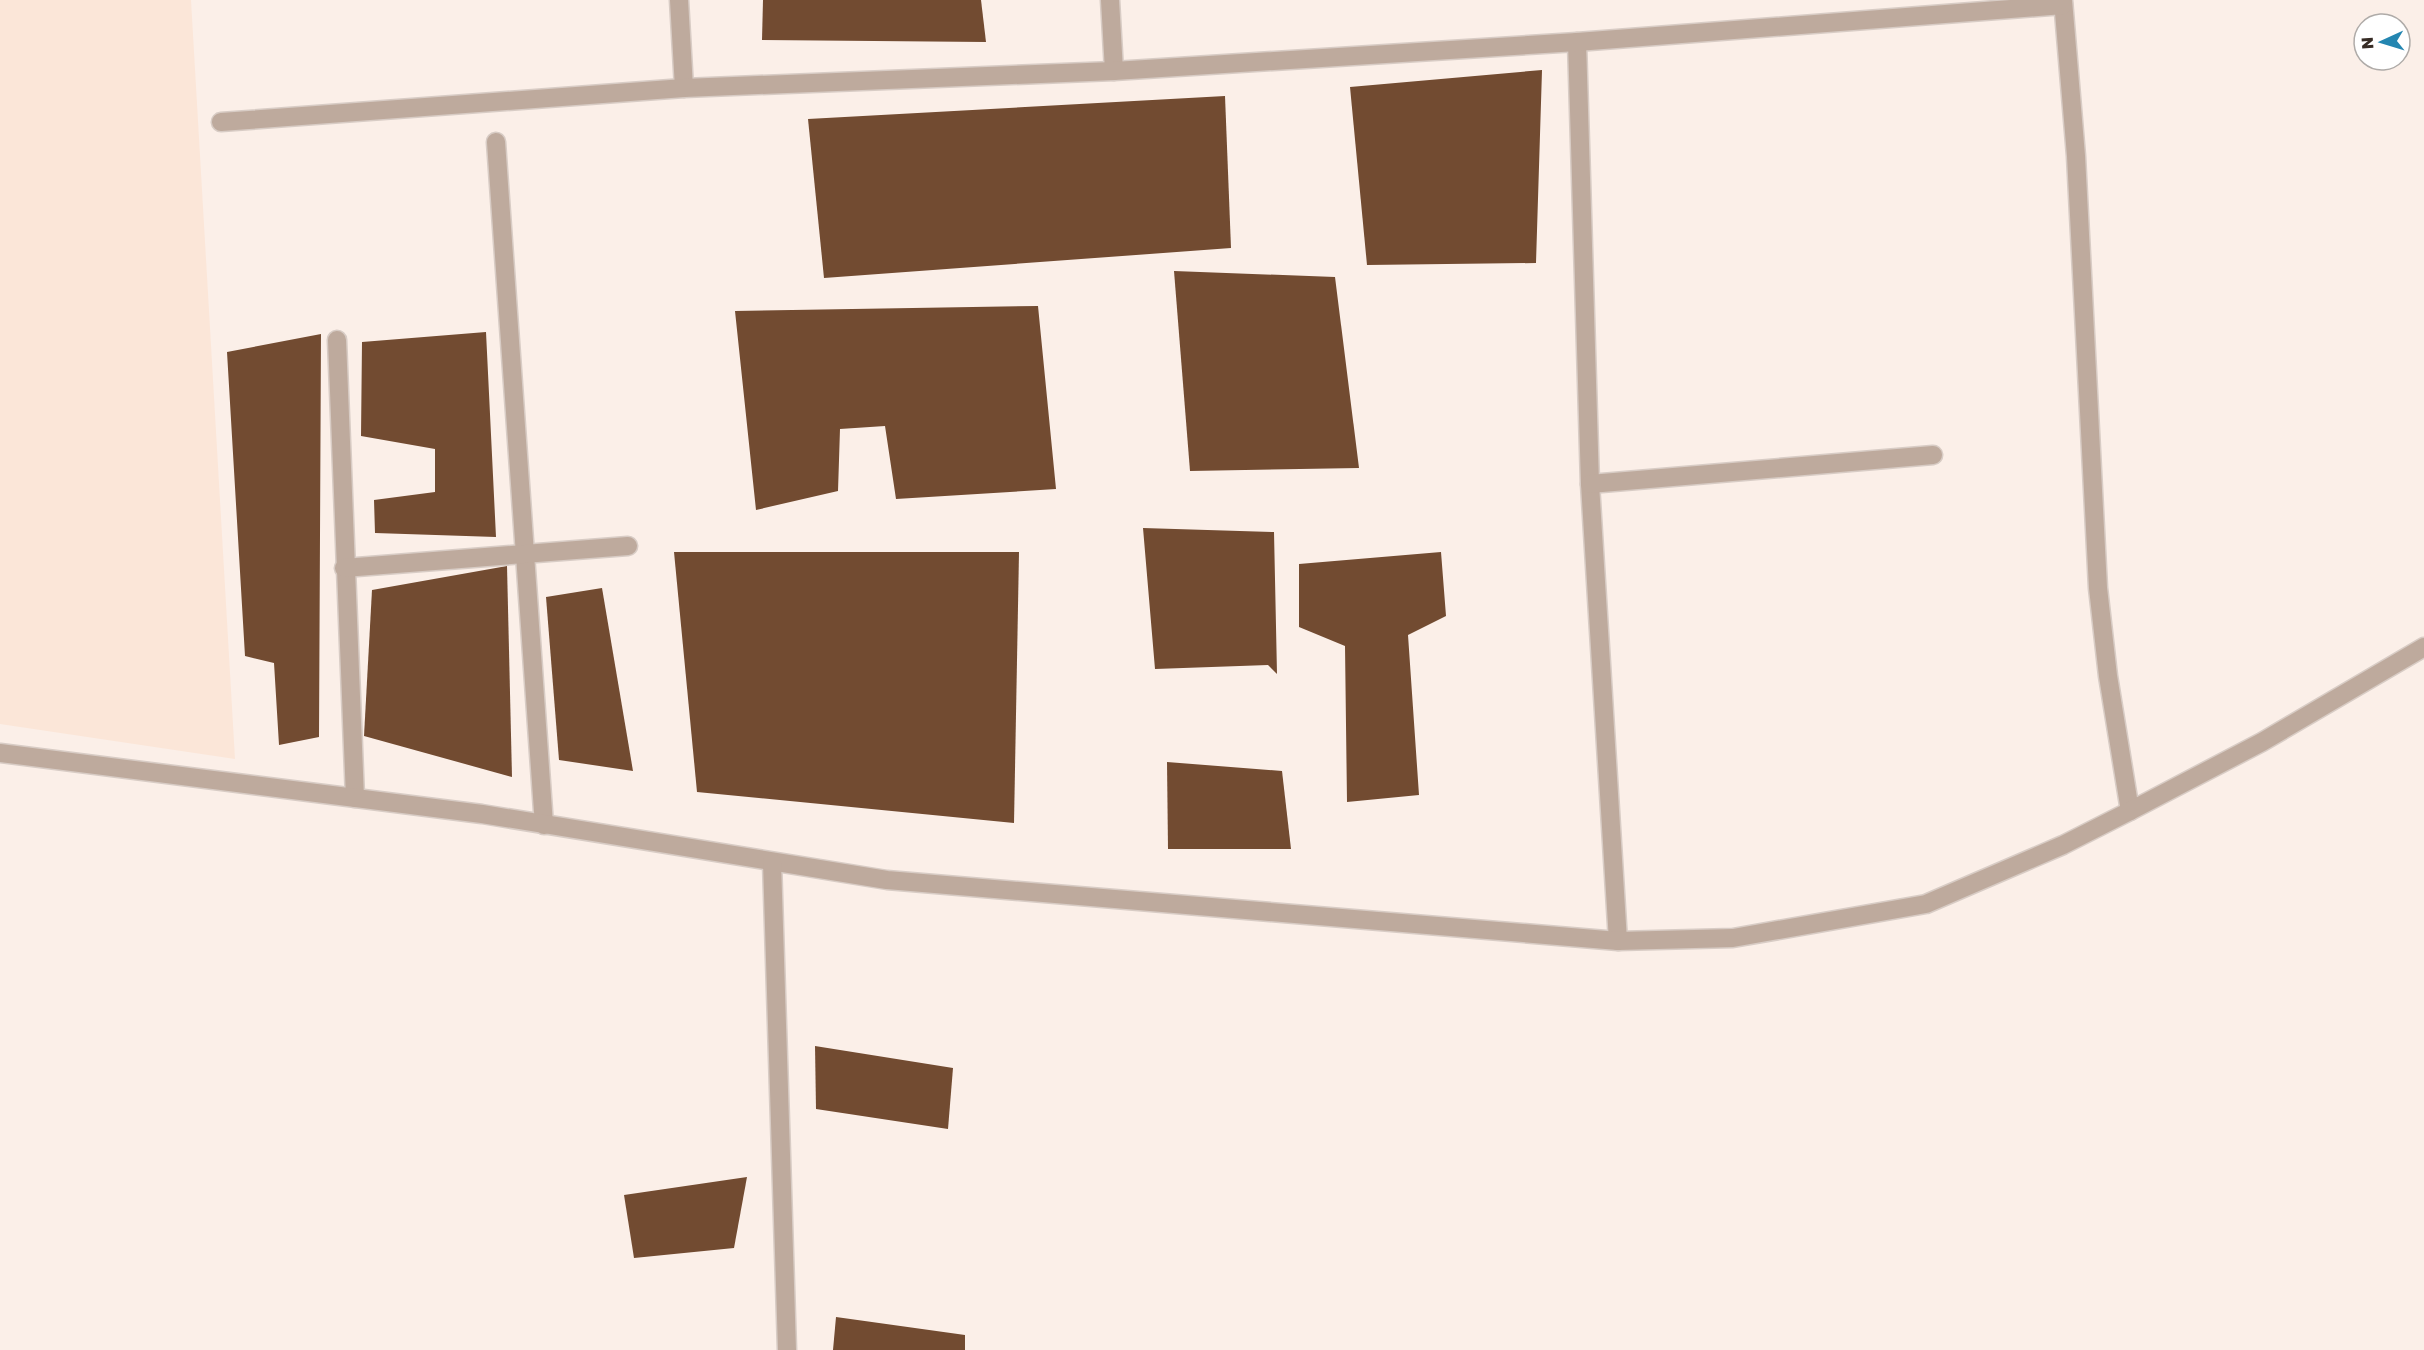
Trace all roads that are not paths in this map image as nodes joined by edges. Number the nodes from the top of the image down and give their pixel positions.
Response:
1 (679, 0) edge
2 (1110, 0) edge
3 (2063, 3) edge
4 (1900, 9) edge
5 (1577, 42) junction
6 (1114, 71) junction
7 (684, 88) junction
8 (221, 123) dead end
9 (496, 142) dead end
10 (337, 340) dead end
11 (1933, 456) dead end
12 (1590, 484) junction
13 (628, 546) dead end
14 (525, 554) junction
15 (344, 568) junction
16 (2424, 647) edge
17 (0, 753) edge
18 (356, 798) junction
19 (2130, 811) junction
20 (544, 825) junction
21 (772, 862) junction
22 (1618, 941) junction
23 (787, 1350) edge

1 - 7 street
2 - 6 street
3 - 4 street
3 - 19 street
4 - 5 street
5 - 6 street
5 - 12 street
6 - 7 street
7 - 8 street
9 - 14 street
10 - 15 street
11 - 12 street
12 - 22 street
13 - 14 street
14 - 15 street
14 - 20 street
15 - 18 street
16 - 19 street
17 - 18 street
18 - 20 street
19 - 22 street
20 - 21 street
21 - 22 street
21 - 23 street

